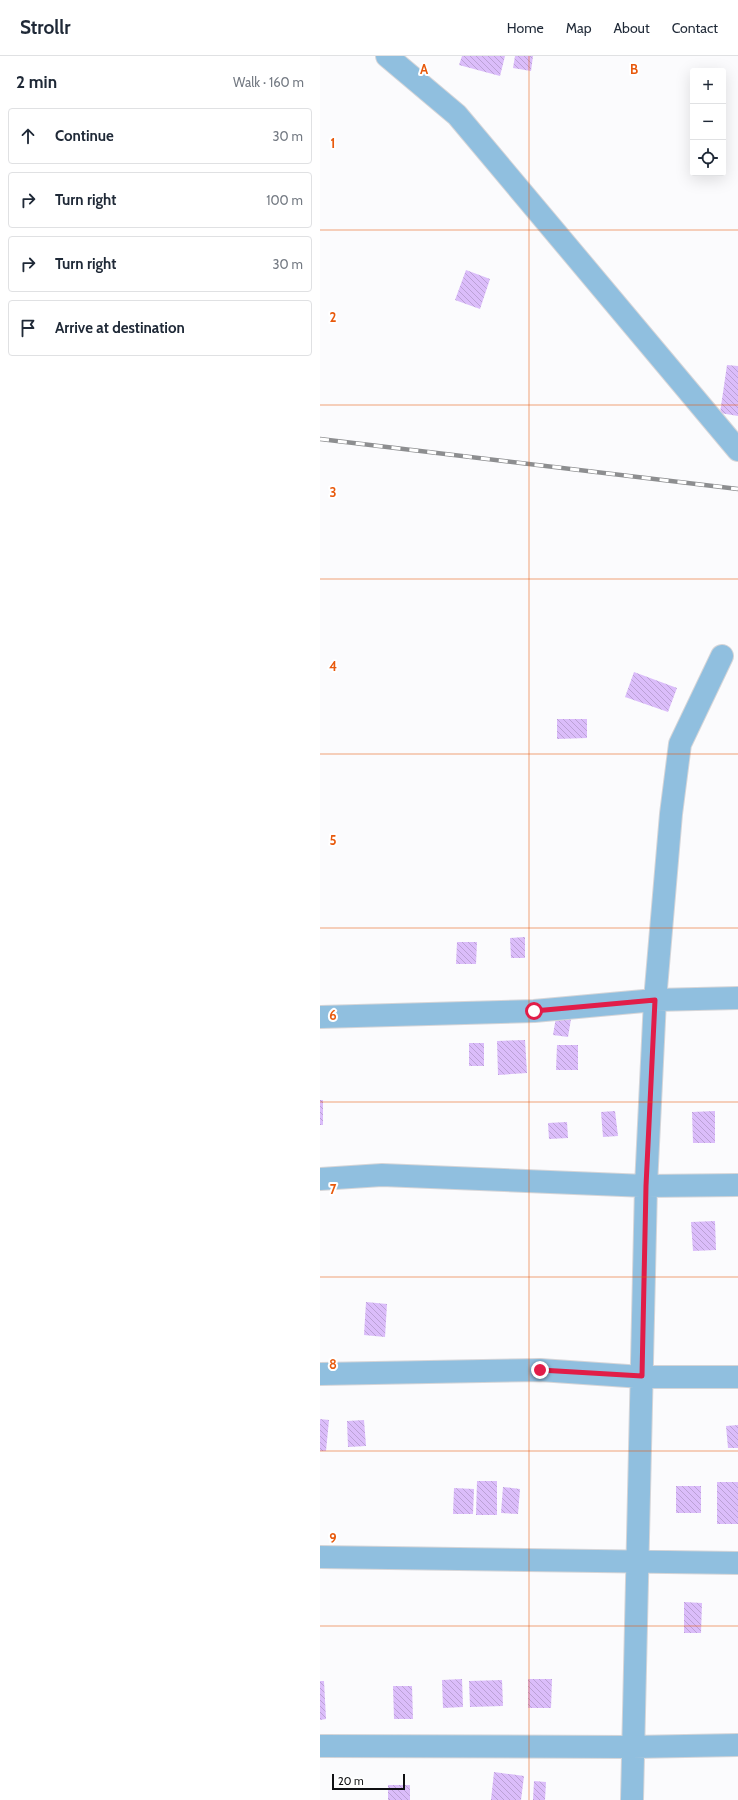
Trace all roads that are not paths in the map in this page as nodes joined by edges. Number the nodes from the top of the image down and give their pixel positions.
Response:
1 (387, 56) edge
2 (738, 450) edge
3 (722, 656) dead end
4 (738, 998) edge
5 (655, 1000) junction
6 (320, 1017) edge
7 (320, 1179) edge
8 (738, 1185) edge
9 (646, 1186) junction
10 (320, 1374) edge
11 (642, 1376) junction
12 (738, 1377) edge
13 (320, 1557) edge
14 (638, 1562) junction
15 (738, 1563) edge
16 (738, 1745) edge
17 (320, 1746) edge
18 (633, 1747) junction
19 (632, 1800) edge

1 - 2 street
3 - 5 street
4 - 5 street
5 - 6 street
5 - 9 street
7 - 9 street
8 - 9 street
9 - 11 street
10 - 11 street
11 - 12 street
11 - 14 street
13 - 14 street
14 - 15 street
14 - 18 street
16 - 18 street
17 - 18 street
18 - 19 street

